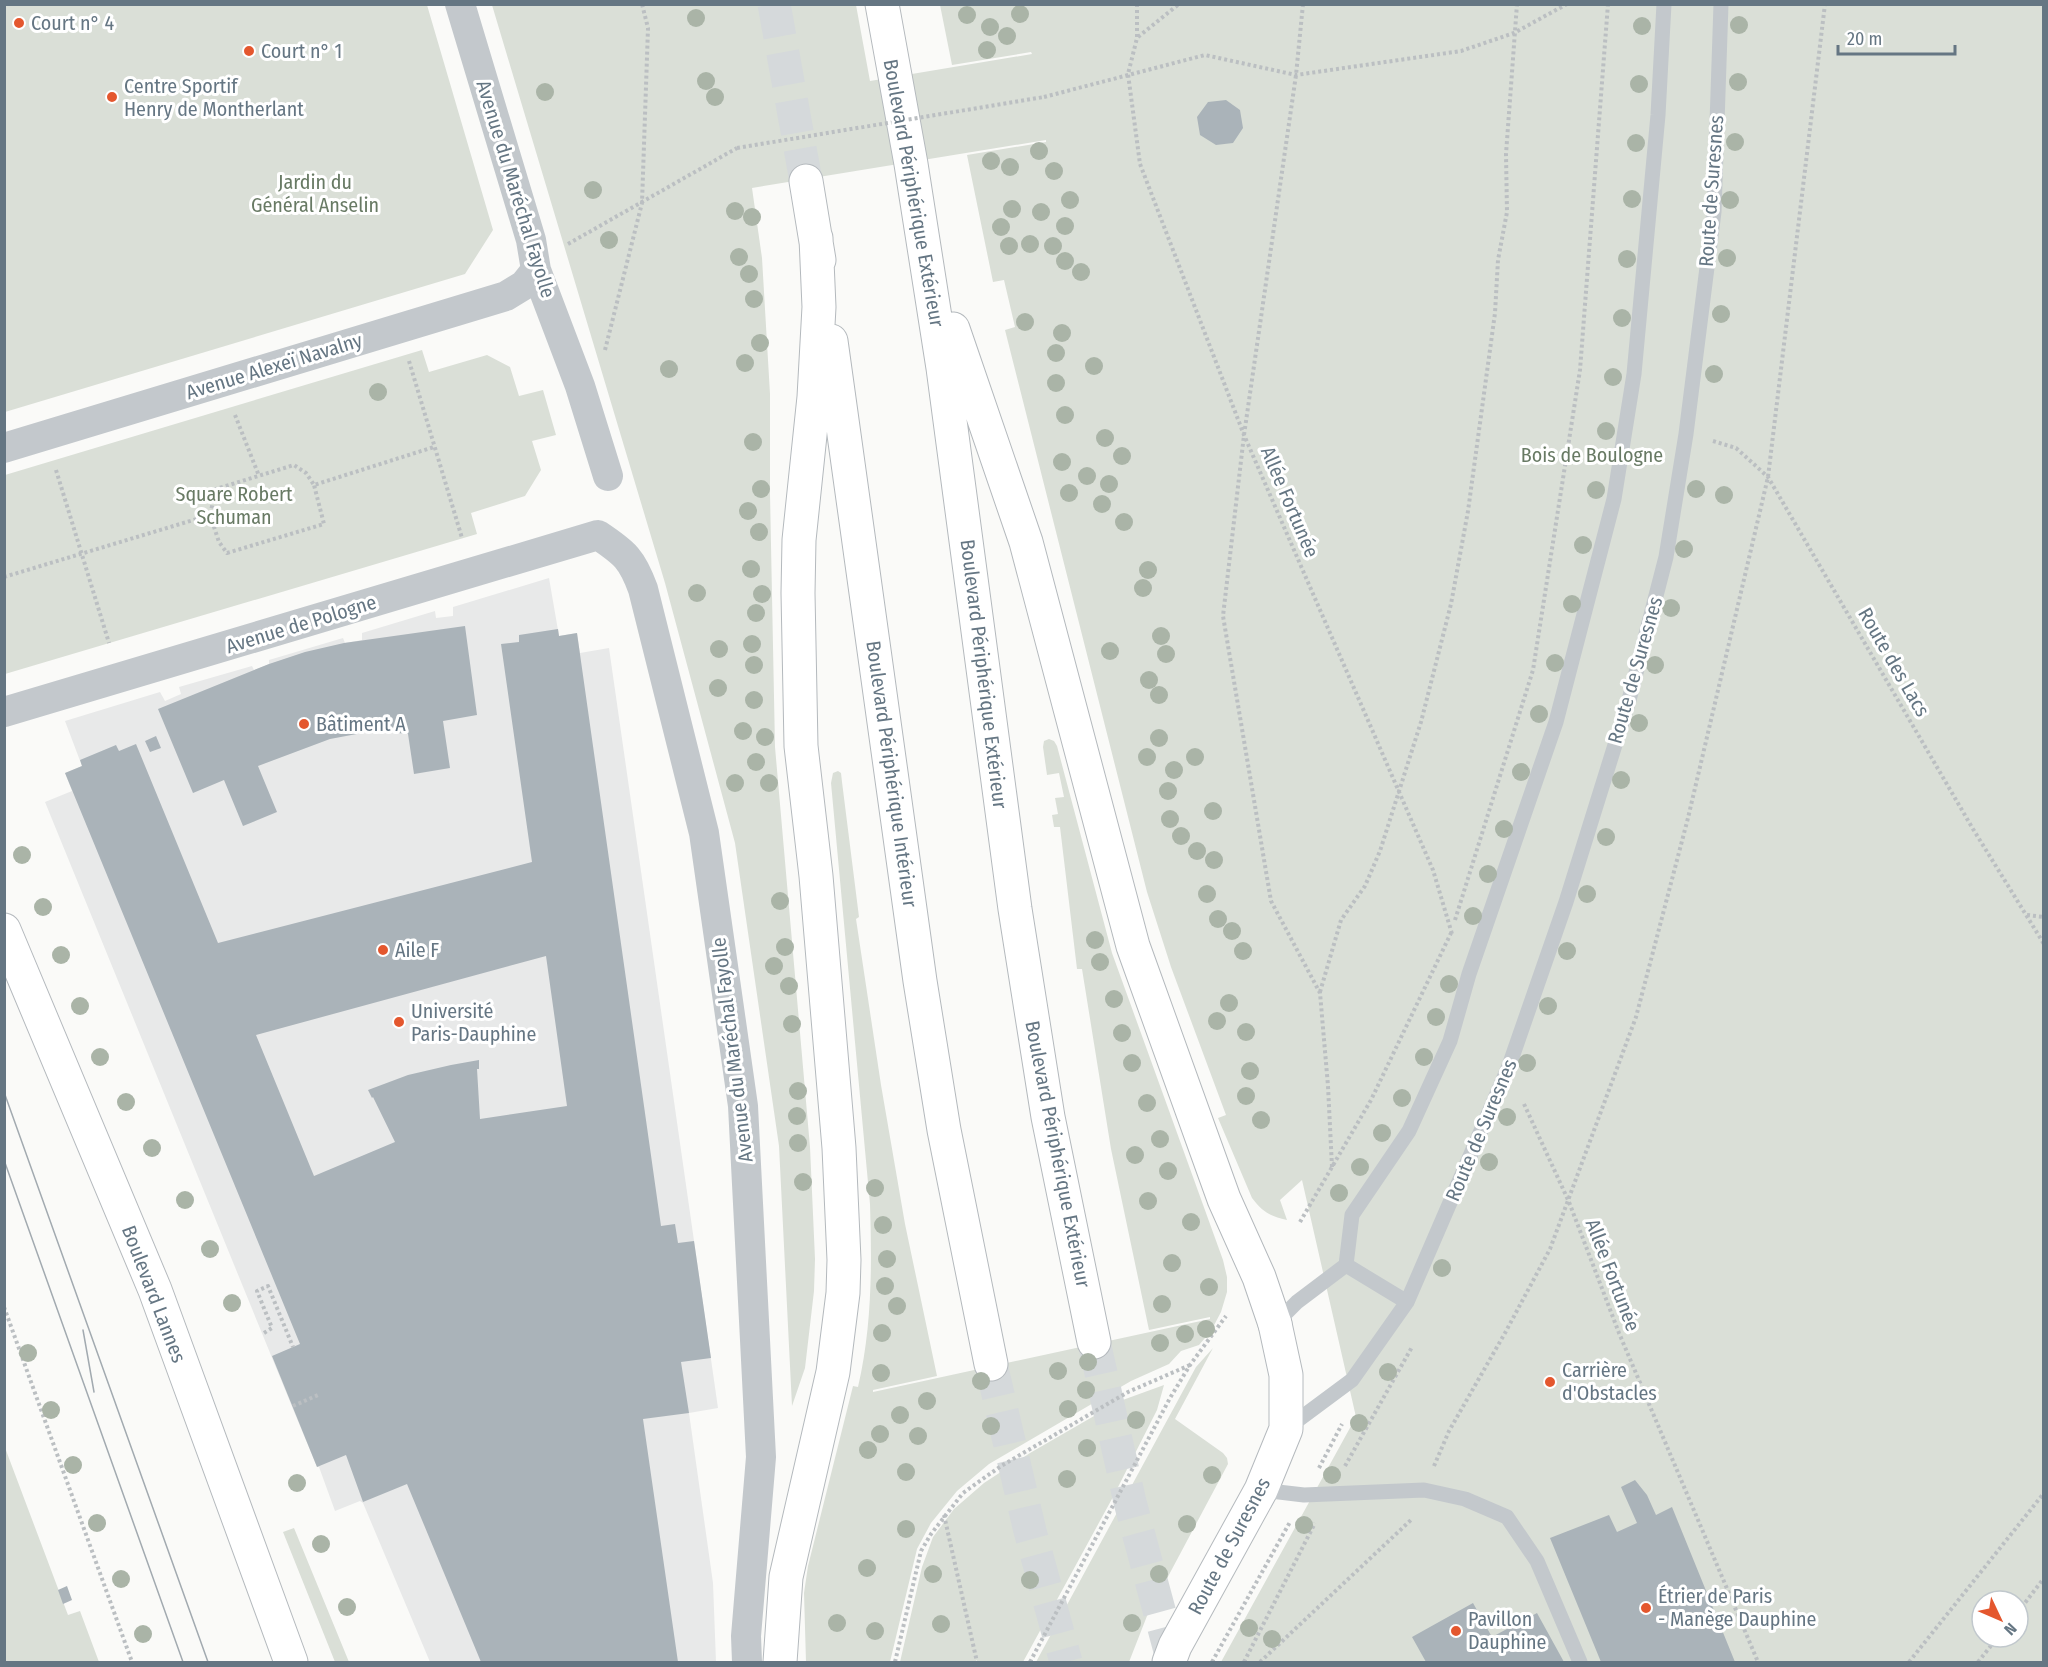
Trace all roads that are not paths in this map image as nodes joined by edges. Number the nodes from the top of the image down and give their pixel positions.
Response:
1 (460, 4) edge
2 (882, 4) edge
3 (1664, 4) edge
4 (1720, 4) edge
5 (807, 181) tunnel mouth
6 (918, 207) junction
7 (816, 238) junction
8 (536, 270) junction
9 (4, 448) edge
10 (608, 476) dead end
11 (598, 535) joint
12 (4, 712) edge
13 (4, 930) edge
14 (1346, 1264) junction
15 (1407, 1302) junction
16 (1275, 1324) junction
17 (1094, 1342) tunnel mouth
18 (991, 1364) tunnel mouth
19 (1286, 1429) junction
20 (1261, 1490) junction
21 (1174, 1657) edge
22 (291, 1662) edge
23 (747, 1662) edge
24 (780, 1662) edge
25 (1580, 1662) edge

1 - 8 street, Avenue du Maréchal Fayolle
2 - 6 main road, Boulevard Périphérique Extérieur
3 - 14 lane
4 - 15 lane, Route de Suresnes
5 - 7 main road, Boulevard Périphérique Intérieur
6 - 16 main road, Route de Suresnes
6 - 17 main road, Boulevard Périphérique Extérieur
7 - 18 main road, Boulevard Périphérique Intérieur
7 - 24 main road
8 - 9 street, Avenue Alexeï Navalny
8 - 10 street, Avenue du Maréchal Fayolle
11 - 12 street, Avenue de Pologne
11 - 23 street, Avenue du Maréchal Fayolle
13 - 22 main road, Boulevard Lannes
14 - 15 lane
14 - 16 lane
15 - 19 lane, Route de Suresnes
16 - 19 main road, Route de Suresnes
19 - 20 main road, Route de Suresnes
20 - 21 main road, Route de Suresnes
20 - 25 lane

